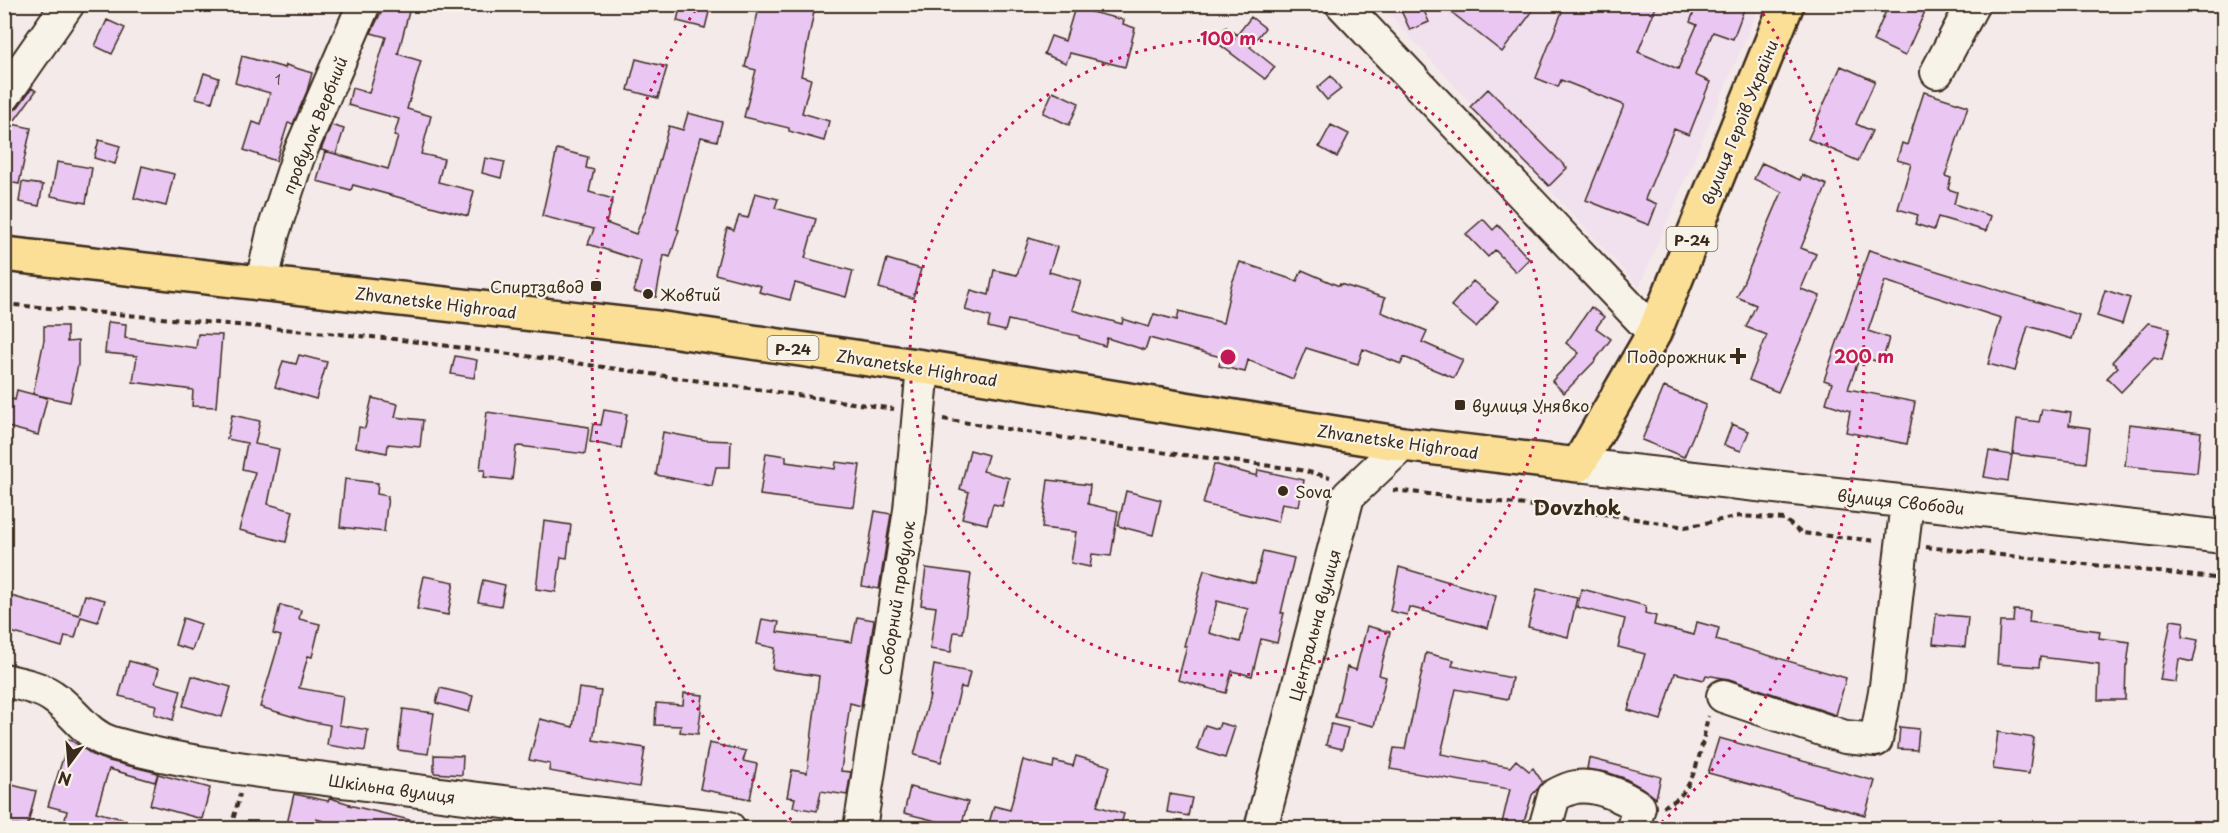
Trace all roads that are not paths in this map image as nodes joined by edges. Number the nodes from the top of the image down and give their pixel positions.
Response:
1 (68, 4) edge
2 (364, 4) edge
3 (1342, 4) edge
4 (1787, 4) edge
5 (1972, 4) edge
6 (1937, 72) dead end
7 (4, 96) edge
8 (4, 254) edge
9 (261, 282) junction
10 (1654, 333) junction
11 (923, 367) junction
12 (1403, 444) junction
13 (1578, 465) junction
14 (1907, 502) junction
15 (2223, 537) edge
16 (4, 680) edge
17 (1723, 696) road end
18 (1636, 818) edge
19 (729, 828) edge
20 (860, 828) edge
21 (1261, 828) edge
22 (1545, 828) edge

1 - 7 street
2 - 9 street, провулок Вербний
3 - 10 street
4 - 10 main road, вулиця Героїв України / Р-24
5 - 6 street
8 - 9 main road, Zhvanetske Highroad / Р-24
9 - 11 main road, Zhvanetske Highroad / Р-24
10 - 13 main road, вулиця Героїв України / Р-24
11 - 12 main road, Zhvanetske Highroad / Р-24
11 - 20 street, Соборний провулок
12 - 13 main road, Zhvanetske Highroad / Р-24
12 - 21 street, Центральна вулиця
13 - 14 street, вулиця Свободи
14 - 15 street, вулиця Свободи
14 - 17 street
16 - 19 street, Шкільна вулиця
18 - 22 street

